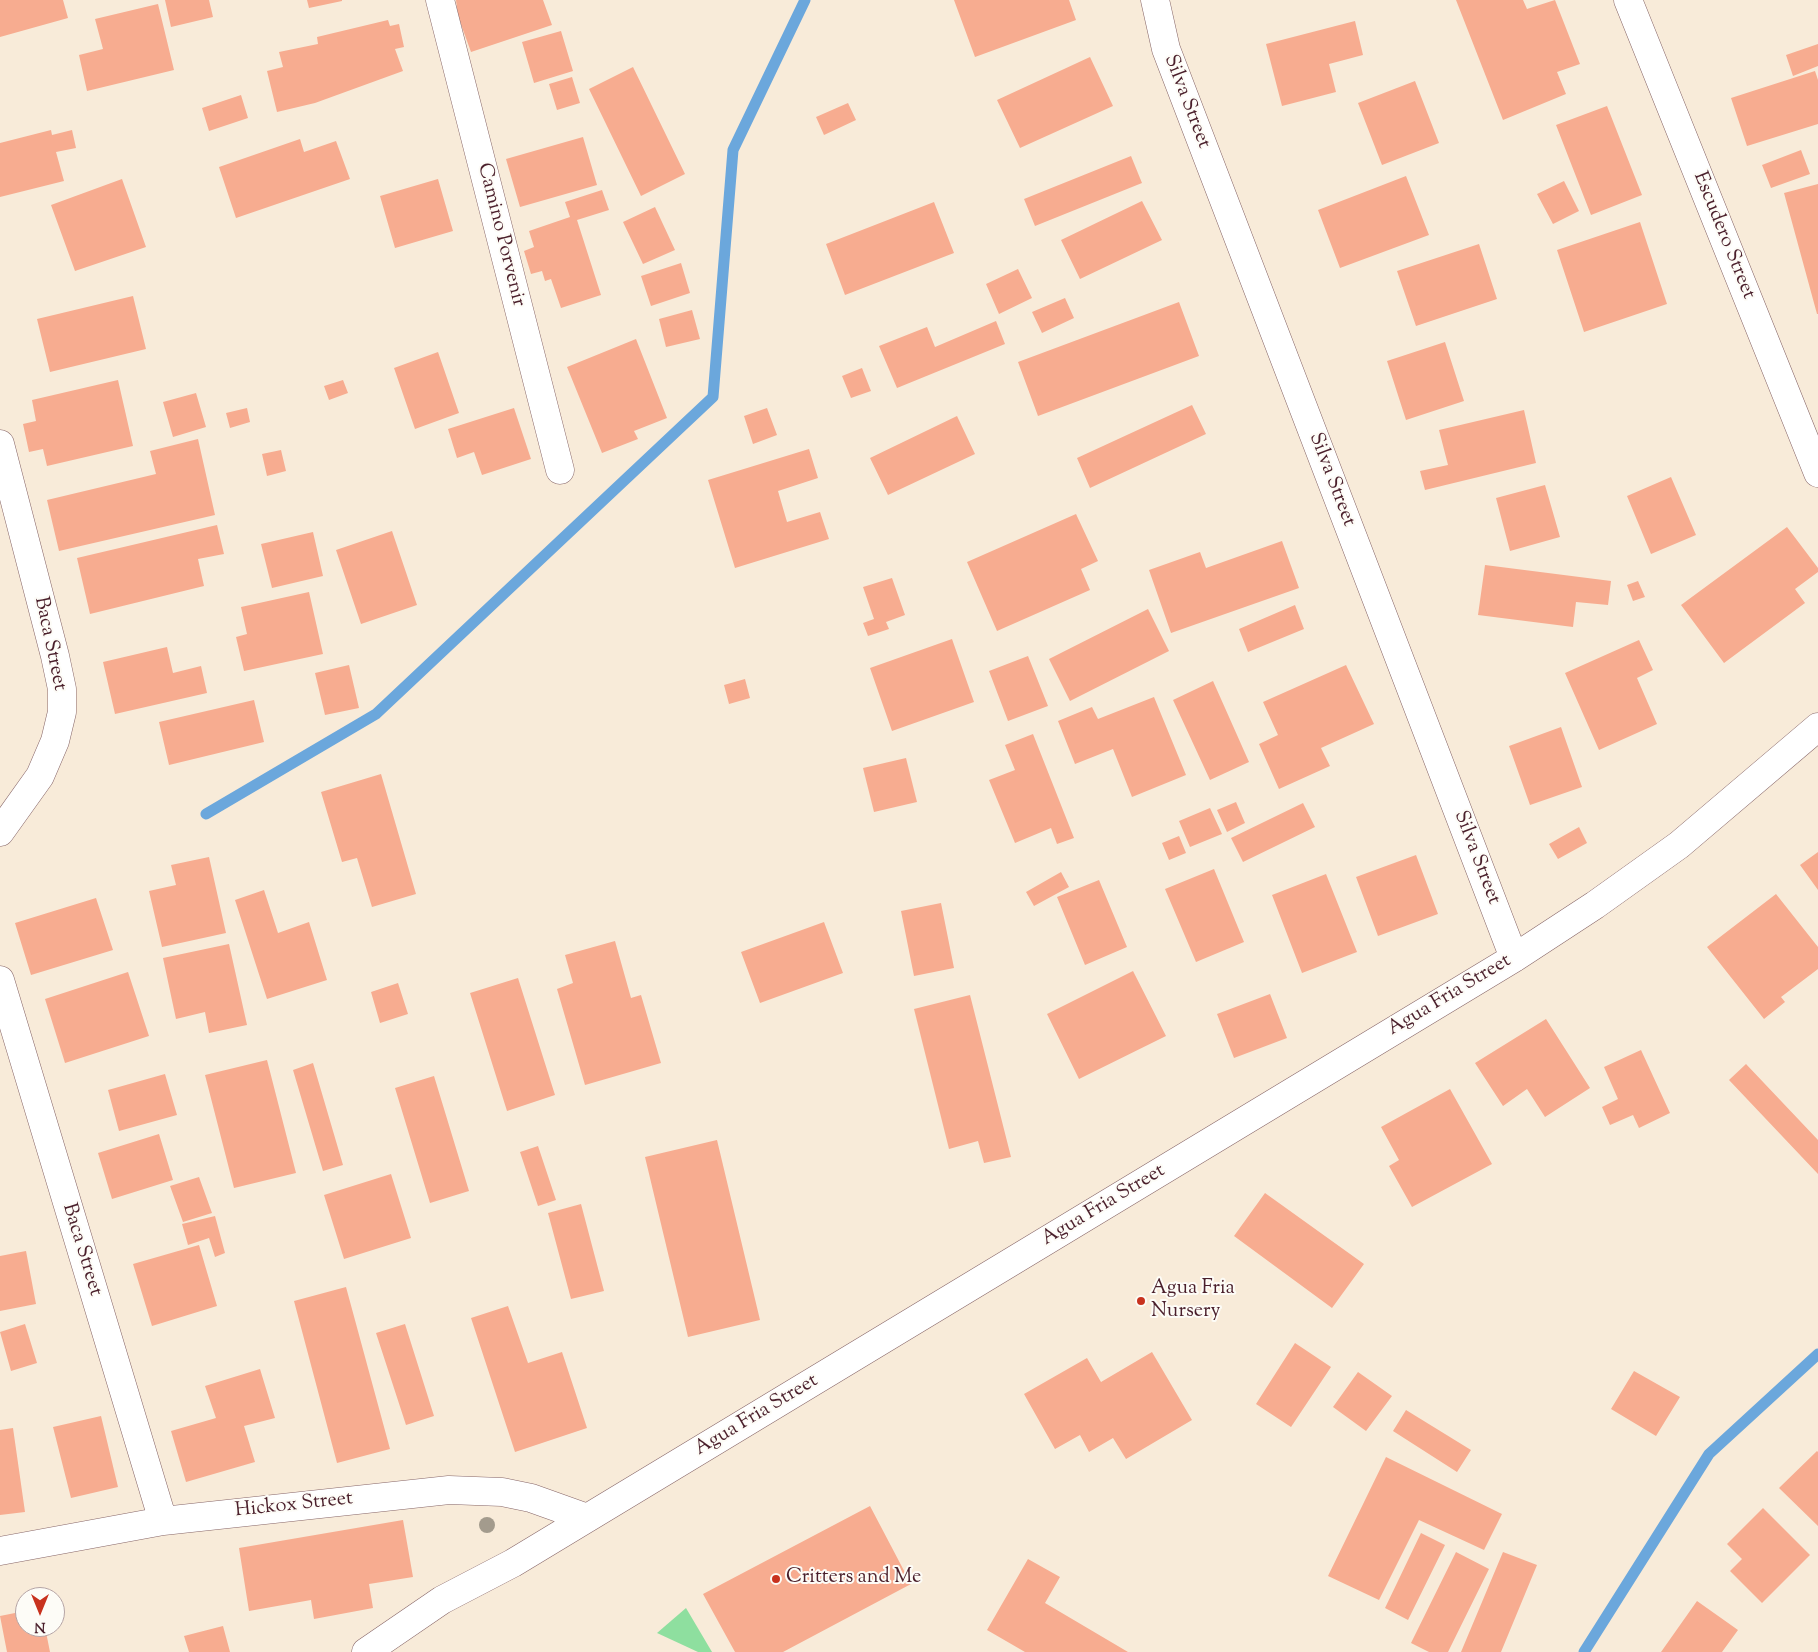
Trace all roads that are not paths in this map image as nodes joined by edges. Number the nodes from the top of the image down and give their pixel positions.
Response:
1 (440, 0) edge
2 (1155, 0) edge
3 (1628, 0) edge
4 (0, 444) edge
5 (560, 470) dead end
6 (1818, 472) edge
7 (1818, 727) edge
8 (0, 832) edge
9 (1514, 958) junction
10 (0, 980) edge
11 (587, 1518) junction
12 (163, 1521) junction
13 (0, 1551) edge
14 (366, 1652) edge

1 - 5 street, Camino Porvenir
2 - 9 street, Silva Street
3 - 6 street, Escudero Street
4 - 8 street, Baca Street
7 - 9 street, Agua Fria Street
9 - 11 street, Agua Fria Street
10 - 12 street, Baca Street
11 - 12 street, Hickox Street
11 - 14 street, Agua Fria Street
12 - 13 street, Hickox Street

